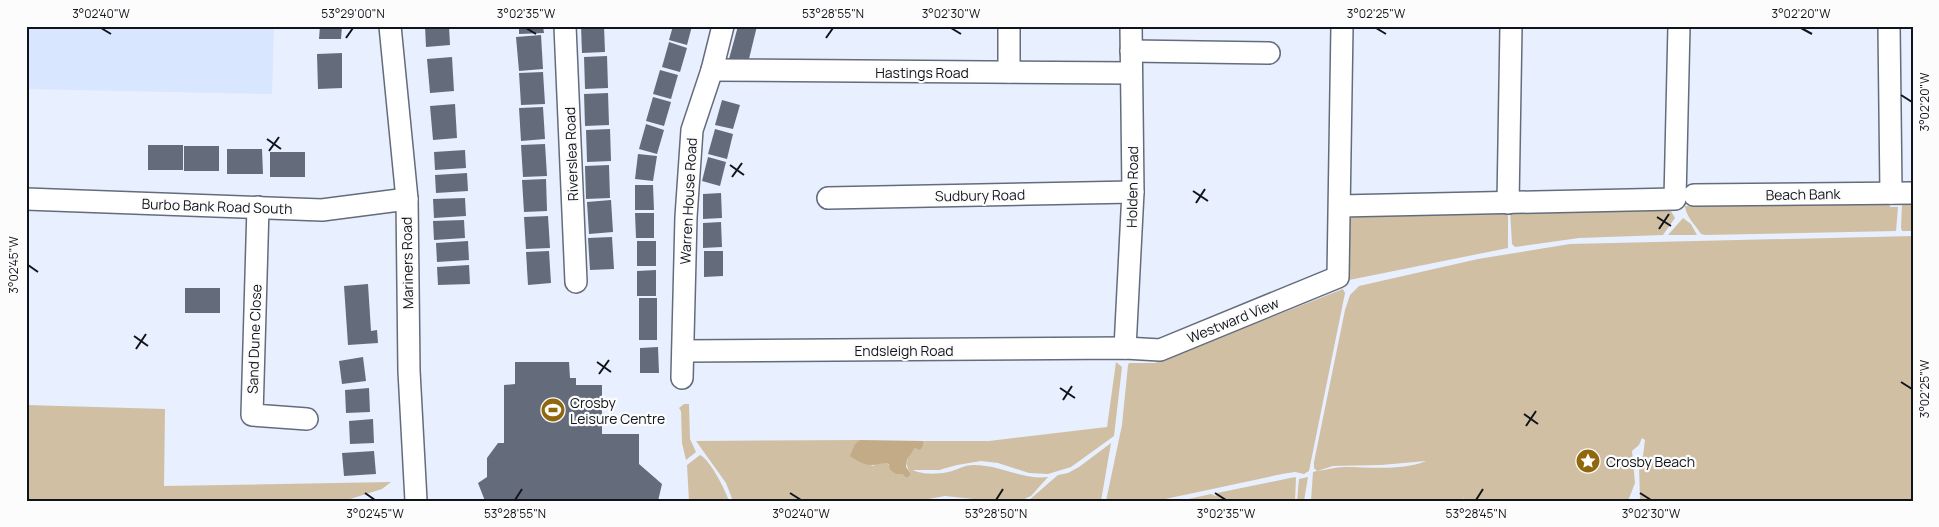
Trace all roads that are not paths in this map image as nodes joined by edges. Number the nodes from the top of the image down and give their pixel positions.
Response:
1 (390, 26) edge
2 (565, 26) edge
3 (723, 26) edge
4 (1009, 26) edge
5 (1131, 26) edge
6 (1342, 26) edge
7 (1511, 26) edge
8 (1678, 26) edge
9 (1889, 26) edge
10 (1131, 52) junction
11 (1269, 53) dead end
12 (712, 70) junction
13 (1009, 72) junction
14 (1131, 73) junction
15 (1684, 190) junction
16 (1133, 192) junction
17 (1891, 193) junction
18 (1913, 193) edge
19 (828, 198) dead end
20 (26, 199) edge
21 (407, 200) junction
22 (1508, 203) junction
23 (1340, 206) junction
24 (258, 207) junction
25 (576, 282) dead end
26 (1125, 348) junction
27 (683, 351) junction
28 (682, 378) dead end
29 (307, 419) dead end
30 (416, 501) edge

1 - 21 street, Mariners Road
2 - 25 street, Riverslea Road
3 - 12 street, Warren House Road
4 - 13 street
5 - 10 street, Holden Road
6 - 23 street
7 - 22 street
8 - 15 street
9 - 17 street
10 - 11 street
10 - 14 street, Holden Road
12 - 13 street, Hastings Road
12 - 27 street, Warren House Road
13 - 14 street, Hastings Road
14 - 16 street, Holden Road
15 - 17 street, Beach Bank
15 - 22 street
16 - 19 street, Sudbury Road
16 - 26 street, Holden Road
17 - 18 street, Beach Bank
20 - 24 street, Burbo Bank Road South
21 - 24 street, Burbo Bank Road South
21 - 30 street, Mariners Road
22 - 23 street
23 - 26 street, Westward View
24 - 29 street, Sand Dune Close
26 - 27 street, Endsleigh Road
27 - 28 street, Warren House Road

